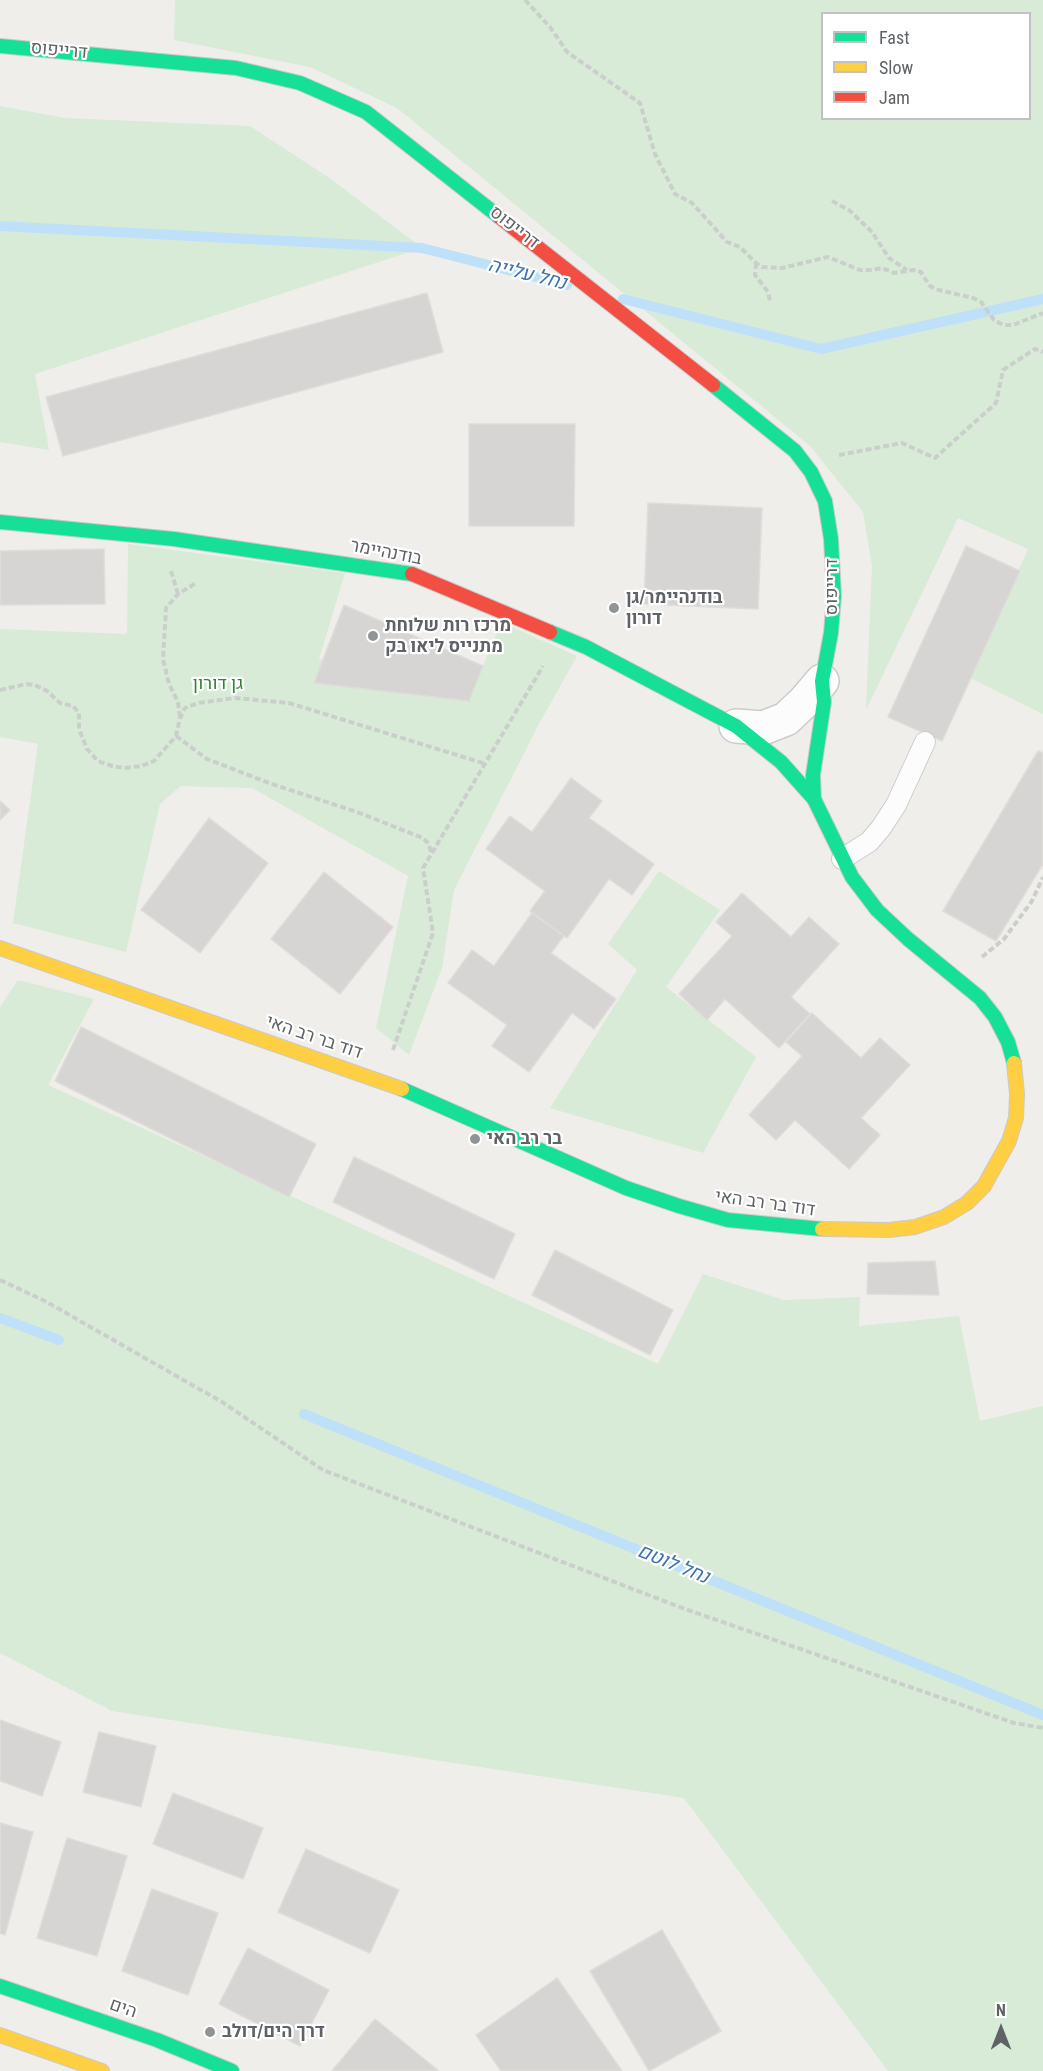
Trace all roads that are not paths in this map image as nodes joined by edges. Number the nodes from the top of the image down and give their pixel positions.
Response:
1 (0, 46) edge
2 (0, 522) edge
3 (822, 681) junction
4 (736, 726) junction
5 (925, 742) dead end
6 (814, 799) junction
7 (842, 859) junction
8 (0, 948) edge
9 (0, 1986) edge
10 (0, 2035) edge
11 (102, 2071) edge
12 (232, 2071) edge

1 - 3 street, דרייפוס
2 - 4 street, בודנהיימר
3 - 4 street
3 - 6 street, דרייפוס
4 - 6 street, דוד בר רב האי
5 - 7 lane
6 - 7 street, דוד בר רב האי
7 - 8 street, דוד בר רב האי
9 - 12 street, הים
10 - 11 street

